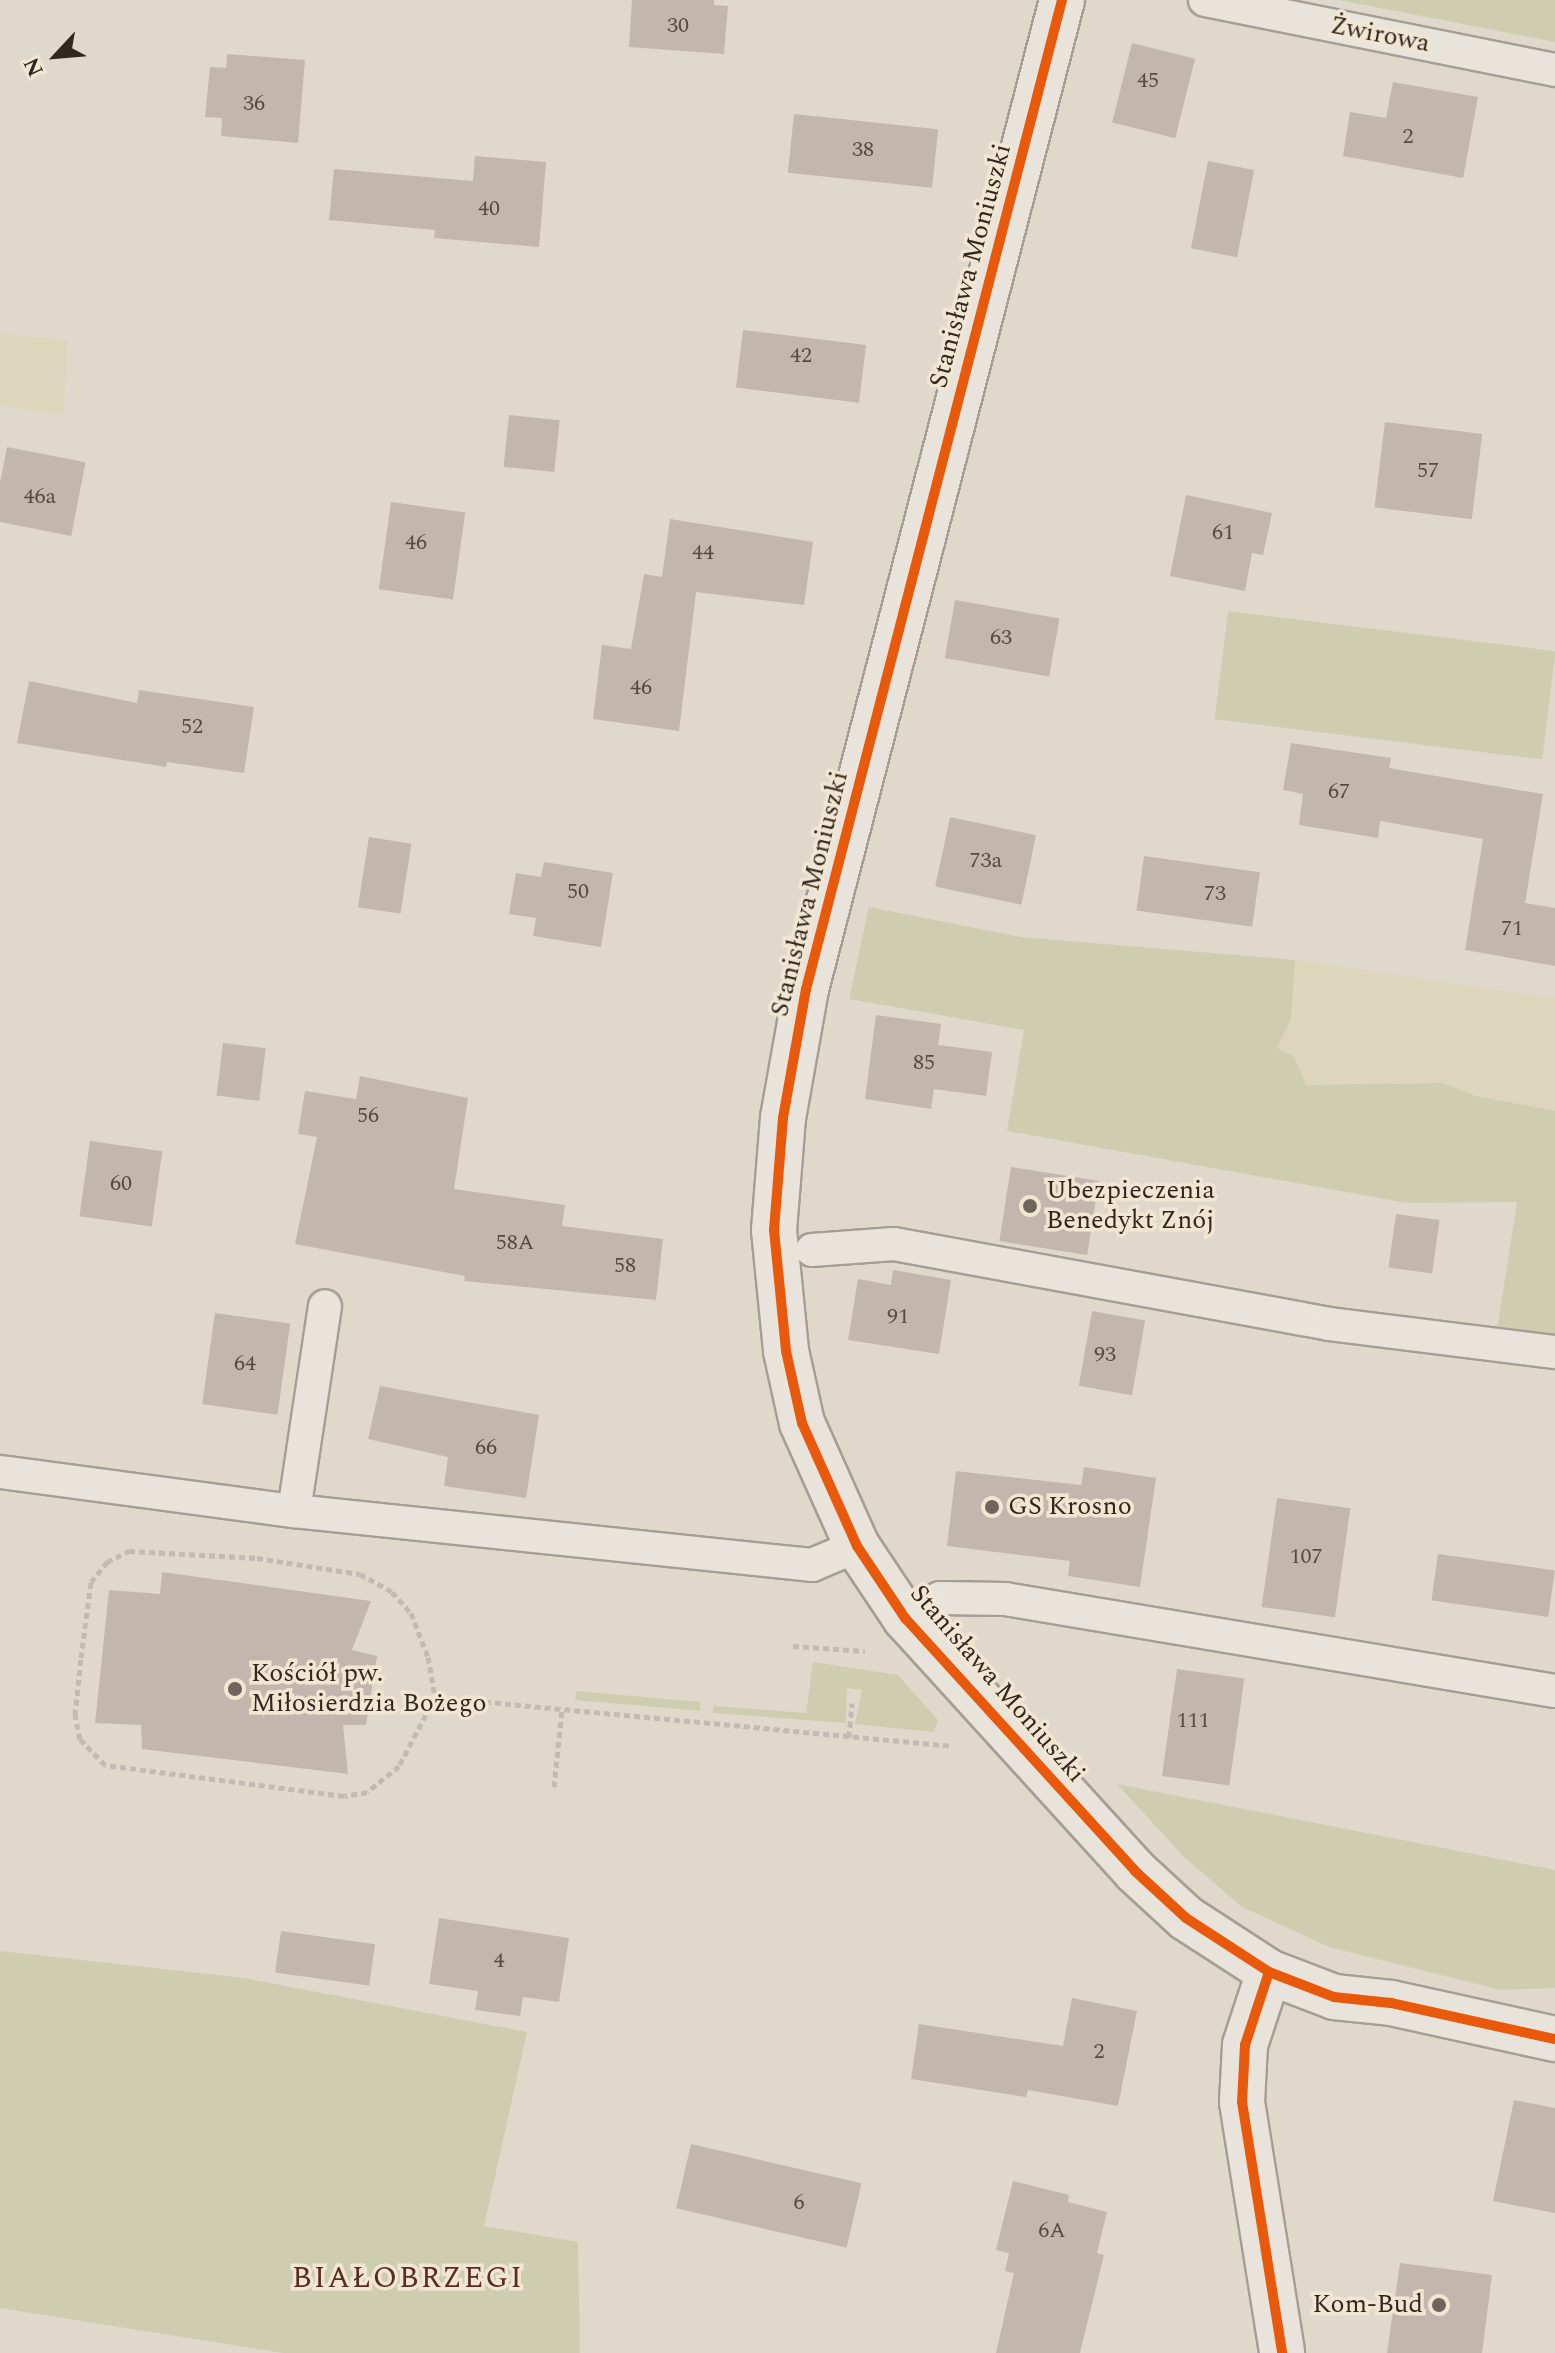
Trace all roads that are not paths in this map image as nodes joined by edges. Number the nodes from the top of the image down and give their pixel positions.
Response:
1 (1062, 0) edge
2 (1205, 0) edge
3 (1555, 70) edge
4 (812, 1250) dead end
5 (325, 1306) dead end
6 (1555, 1352) edge
7 (0, 1472) edge
8 (294, 1511) junction
9 (857, 1546) junction
10 (905, 1618) junction
11 (1555, 1691) edge
12 (1269, 1972) junction
13 (1555, 2039) edge
14 (1282, 2353) edge

1 - 9 street, Stanisława Moniuszki
2 - 3 lane, Żwirowa
4 - 6 lane
5 - 8 lane
7 - 8 lane
8 - 9 lane
9 - 10 street, Stanisława Moniuszki
10 - 11 lane
10 - 12 street, Stanisława Moniuszki
12 - 13 street, Stanisława Moniuszki
12 - 14 street

